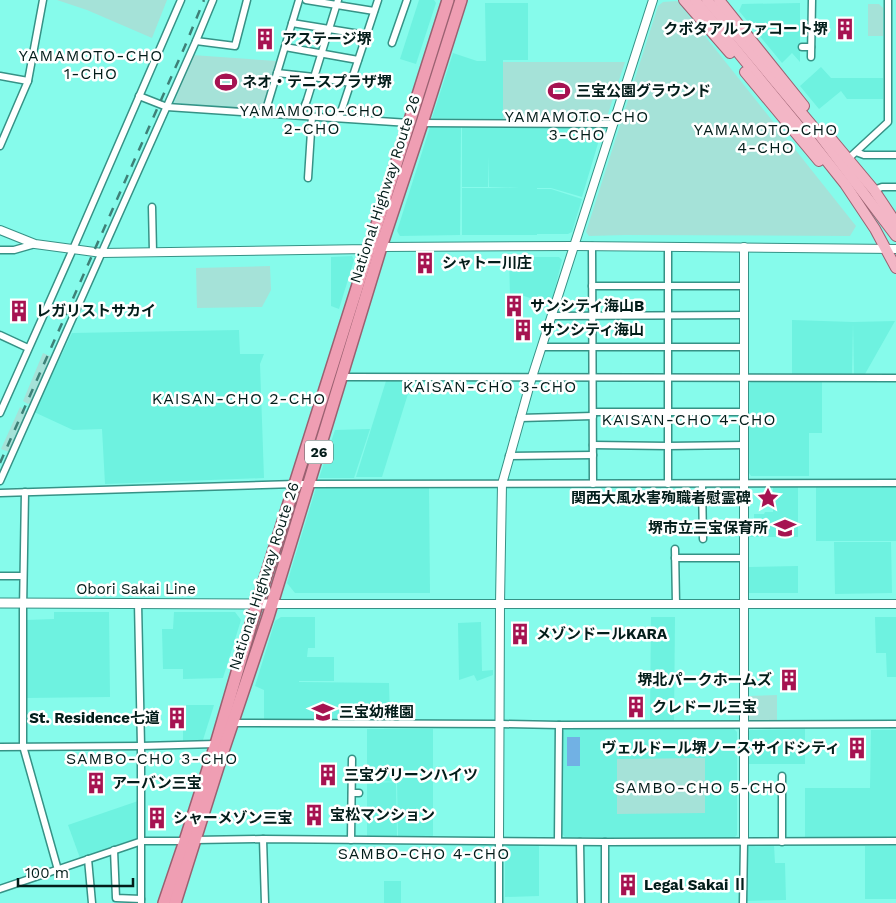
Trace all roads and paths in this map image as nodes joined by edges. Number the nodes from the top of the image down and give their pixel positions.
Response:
1 (43, 0) edge
2 (181, 0) edge
3 (213, 0) edge
4 (247, 0) edge
5 (299, 0) edge
6 (306, 0) edge
7 (378, 0) edge
8 (406, 0) edge
9 (448, 0) edge
10 (461, 0) edge
11 (652, 0) edge
12 (684, 0) edge
13 (695, 0) edge
14 (708, 0) edge
15 (719, 0) edge
16 (812, 0) edge
17 (888, 0) edge
18 (337, 2) edge
19 (374, 11) junction
20 (292, 23) junction
21 (329, 28) junction
22 (888, 31) junction
23 (896, 31) edge
24 (366, 35) junction
25 (196, 41) junction
26 (392, 43) dead end
27 (285, 47) junction
28 (802, 47) dead end
29 (811, 47) junction
30 (321, 54) junction
31 (747, 56) junction
32 (811, 57) dead end
33 (358, 60) junction
34 (888, 62) junction
35 (896, 62) edge
36 (277, 73) junction
37 (0, 76) edge
38 (314, 77) junction
39 (28, 81) junction
40 (351, 84) junction
41 (888, 92) junction
42 (896, 92) edge
43 (139, 96) junction
44 (166, 107) junction
45 (265, 113) junction
46 (301, 116) junction
47 (312, 116) junction
48 (339, 118) junction
49 (409, 122) junction
50 (888, 122) junction
51 (422, 123) junction
52 (612, 124) junction
53 (896, 124) edge
54 (0, 146) edge
55 (856, 152) junction
56 (896, 155) edge
57 (848, 159) junction
58 (308, 178) dead end
59 (896, 187) edge
60 (874, 190) junction
61 (152, 207) dead end
62 (866, 217) junction
63 (895, 219) edge
64 (0, 230) edge
65 (896, 236) edge
66 (35, 244) junction
67 (575, 246) junction
68 (592, 246) junction
69 (381, 247) junction
70 (668, 247) junction
71 (744, 248) junction
72 (73, 249) junction
73 (369, 249) junction
74 (891, 249) edge
75 (0, 250) edge
76 (153, 252) junction
77 (102, 253) junction
78 (896, 268) edge
79 (592, 286) junction
80 (668, 286) junction
81 (744, 286) junction
82 (744, 315) junction
83 (552, 316) junction
84 (592, 316) junction
85 (668, 316) junction
86 (0, 334) edge
87 (744, 346) junction
88 (542, 347) junction
89 (593, 347) junction
90 (668, 347) junction
91 (28, 348) junction
92 (342, 376) junction
93 (532, 377) junction
94 (593, 377) junction
95 (668, 377) junction
96 (744, 378) junction
97 (896, 378) edge
98 (668, 411) junction
99 (744, 412) junction
100 (0, 413) edge
101 (593, 414) junction
102 (520, 418) junction
103 (744, 444) junction
104 (593, 445) junction
105 (668, 446) junction
106 (593, 455) junction
107 (509, 456) junction
108 (0, 481) edge
109 (896, 483) edge
110 (296, 484) junction
111 (309, 484) junction
112 (502, 484) junction
113 (593, 484) junction
114 (668, 484) junction
115 (702, 484) junction
116 (744, 484) junction
117 (25, 492) junction
118 (0, 493) edge
119 (703, 539) dead end
120 (675, 549) dead end
121 (675, 558) junction
122 (744, 558) junction
123 (0, 576) edge
124 (23, 576) junction
125 (0, 603) edge
126 (23, 603) junction
127 (138, 603) junction
128 (257, 604) junction
129 (272, 604) junction
130 (500, 604) junction
131 (676, 604) junction
132 (744, 604) junction
133 (896, 604) edge
134 (232, 724) junction
135 (501, 724) junction
136 (744, 724) junction
137 (896, 724) edge
138 (559, 725) junction
139 (216, 744) junction
140 (23, 746) junction
141 (141, 746) junction
142 (0, 747) edge
143 (352, 760) dead end
144 (782, 776) dead end
145 (359, 792) dead end
146 (352, 793) junction
147 (263, 839) junction
148 (352, 840) junction
149 (142, 841) junction
150 (190, 841) junction
151 (500, 841) junction
152 (558, 841) junction
153 (896, 841) edge
154 (580, 842) junction
155 (605, 842) junction
156 (744, 842) junction
157 (782, 842) junction
158 (114, 850) junction
159 (88, 859) junction
160 (58, 870) junction
161 (0, 889) edge
162 (141, 901) edge
163 (92, 903) edge
164 (164, 903) edge
165 (175, 903) edge
166 (265, 903) edge
167 (500, 903) edge
168 (581, 903) edge
169 (605, 903) edge
170 (743, 903) edge

1 - 39 street
2 - 43 street
3 - 25 street
4 - 25 street
5 - 20 street
6 - 18 street
7 - 19 street
8 - 26 street
9 - 49 highway, National Highway Route 26 / 26
10 - 51 highway, National Highway Route 26 / 26
11 - 52 street
12 - 62 main road
13 - 31 main road
14 - 31 main road
15 - 57 main road
16 - 29 street
17 - 22 street
18 - 19 street
18 - 21 street
19 - 24 street
20 - 21 street
20 - 27 street
21 - 24 street
21 - 30 street
22 - 23 street
22 - 34 street
24 - 33 street
25 - 44 street
27 - 30 street
27 - 36 street
28 - 29 street
29 - 32 street
30 - 33 street
30 - 38 street
31 - 62 main road
31 - 65 main road
33 - 40 street
34 - 35 street
34 - 41 street
36 - 38 street
36 - 45 street
37 - 39 street
38 - 40 street
38 - 46 street
39 - 54 street
40 - 48 street
41 - 42 street
41 - 50 street
43 - 44 street
43 - 72 street
44 - 45 street
44 - 77 street
45 - 46 street
46 - 47 street
47 - 48 street
47 - 58 street
48 - 49 street
49 - 73 highway, National Highway Route 26 / 26
50 - 53 street
50 - 55 street
51 - 52 street
51 - 69 highway, National Highway Route 26 / 26
52 - 67 street
55 - 56 street
55 - 57 street
57 - 60 main road
59 - 60 street
60 - 63 main road
61 - 76 street
62 - 74 main road
64 - 66 street
66 - 72 street
66 - 75 street
67 - 68 street
67 - 69 street
67 - 83 street
68 - 70 street
68 - 79 street
69 - 73 street
69 - 92 highway, National Highway Route 26 / 26
70 - 71 street
70 - 80 street
71 - 74 street
71 - 81 street
72 - 77 street
72 - 91 street
73 - 76 street
73 - 110 highway, National Highway Route 26 / 26
74 - 78 main road
76 - 77 street
77 - 108 street
79 - 80 street
79 - 84 street
80 - 81 street
80 - 85 street
81 - 82 street
82 - 85 street
82 - 87 street
83 - 84 street
83 - 88 street
84 - 85 street
84 - 89 street
85 - 90 street
86 - 91 street
87 - 90 street
87 - 96 street
88 - 89 street
88 - 93 street
89 - 90 street
89 - 94 street
90 - 95 street
91 - 100 street
92 - 93 street
92 - 111 highway, National Highway Route 26 / 26
93 - 94 street
93 - 102 street
94 - 95 street
94 - 101 street
95 - 96 street
95 - 98 street
96 - 97 street
96 - 99 street
98 - 99 street
98 - 101 street
98 - 105 street
99 - 103 street
101 - 102 street
101 - 104 street
102 - 107 street
103 - 105 street
103 - 116 street
104 - 105 street
104 - 106 street
105 - 114 street
106 - 107 street
106 - 113 street
107 - 112 street
109 - 116 street
110 - 111 street
110 - 117 street
110 - 128 highway, National Highway Route 26 / 26
111 - 112 street
111 - 129 highway, National Highway Route 26 / 26
112 - 113 street
112 - 130 street
113 - 114 street
114 - 115 street
115 - 116 street
115 - 119 street
116 - 122 street
117 - 118 street
117 - 124 street
120 - 121 street
121 - 122 street
121 - 131 street
122 - 132 street
123 - 124 street
124 - 126 street
125 - 126 main road, Obori Sakai Line
126 - 127 main road, Obori Sakai Line
126 - 140 street
127 - 128 main road, Obori Sakai Line
127 - 141 street
128 - 129 main road, Obori Sakai Line
128 - 139 highway, National Highway Route 26 / 26
129 - 130 street
129 - 134 highway, National Highway Route 26 / 26
130 - 131 street
130 - 135 street
131 - 132 street
132 - 133 street
132 - 136 street
134 - 135 street
134 - 150 highway, National Highway Route 26 / 26
135 - 138 street
135 - 151 street
136 - 137 street
136 - 138 street
136 - 156 street
138 - 152 street
139 - 141 street
139 - 150 highway, National Highway Route 26 / 26
140 - 141 street
140 - 142 street
140 - 160 street
141 - 149 street
143 - 146 street
144 - 157 street
145 - 146 street
146 - 148 street
147 - 148 street
147 - 150 street
147 - 166 street
148 - 151 street
149 - 150 street
149 - 158 street
149 - 162 street
150 - 164 highway, National Highway Route 26 / 26
150 - 165 highway, National Highway Route 26 / 26
151 - 152 street
151 - 167 street
152 - 154 street
153 - 157 street
154 - 155 street
154 - 168 street
155 - 156 street
155 - 169 street
156 - 157 street
156 - 170 street
158 - 159 street
158 - 162 street
159 - 160 street
159 - 163 street
160 - 161 street

